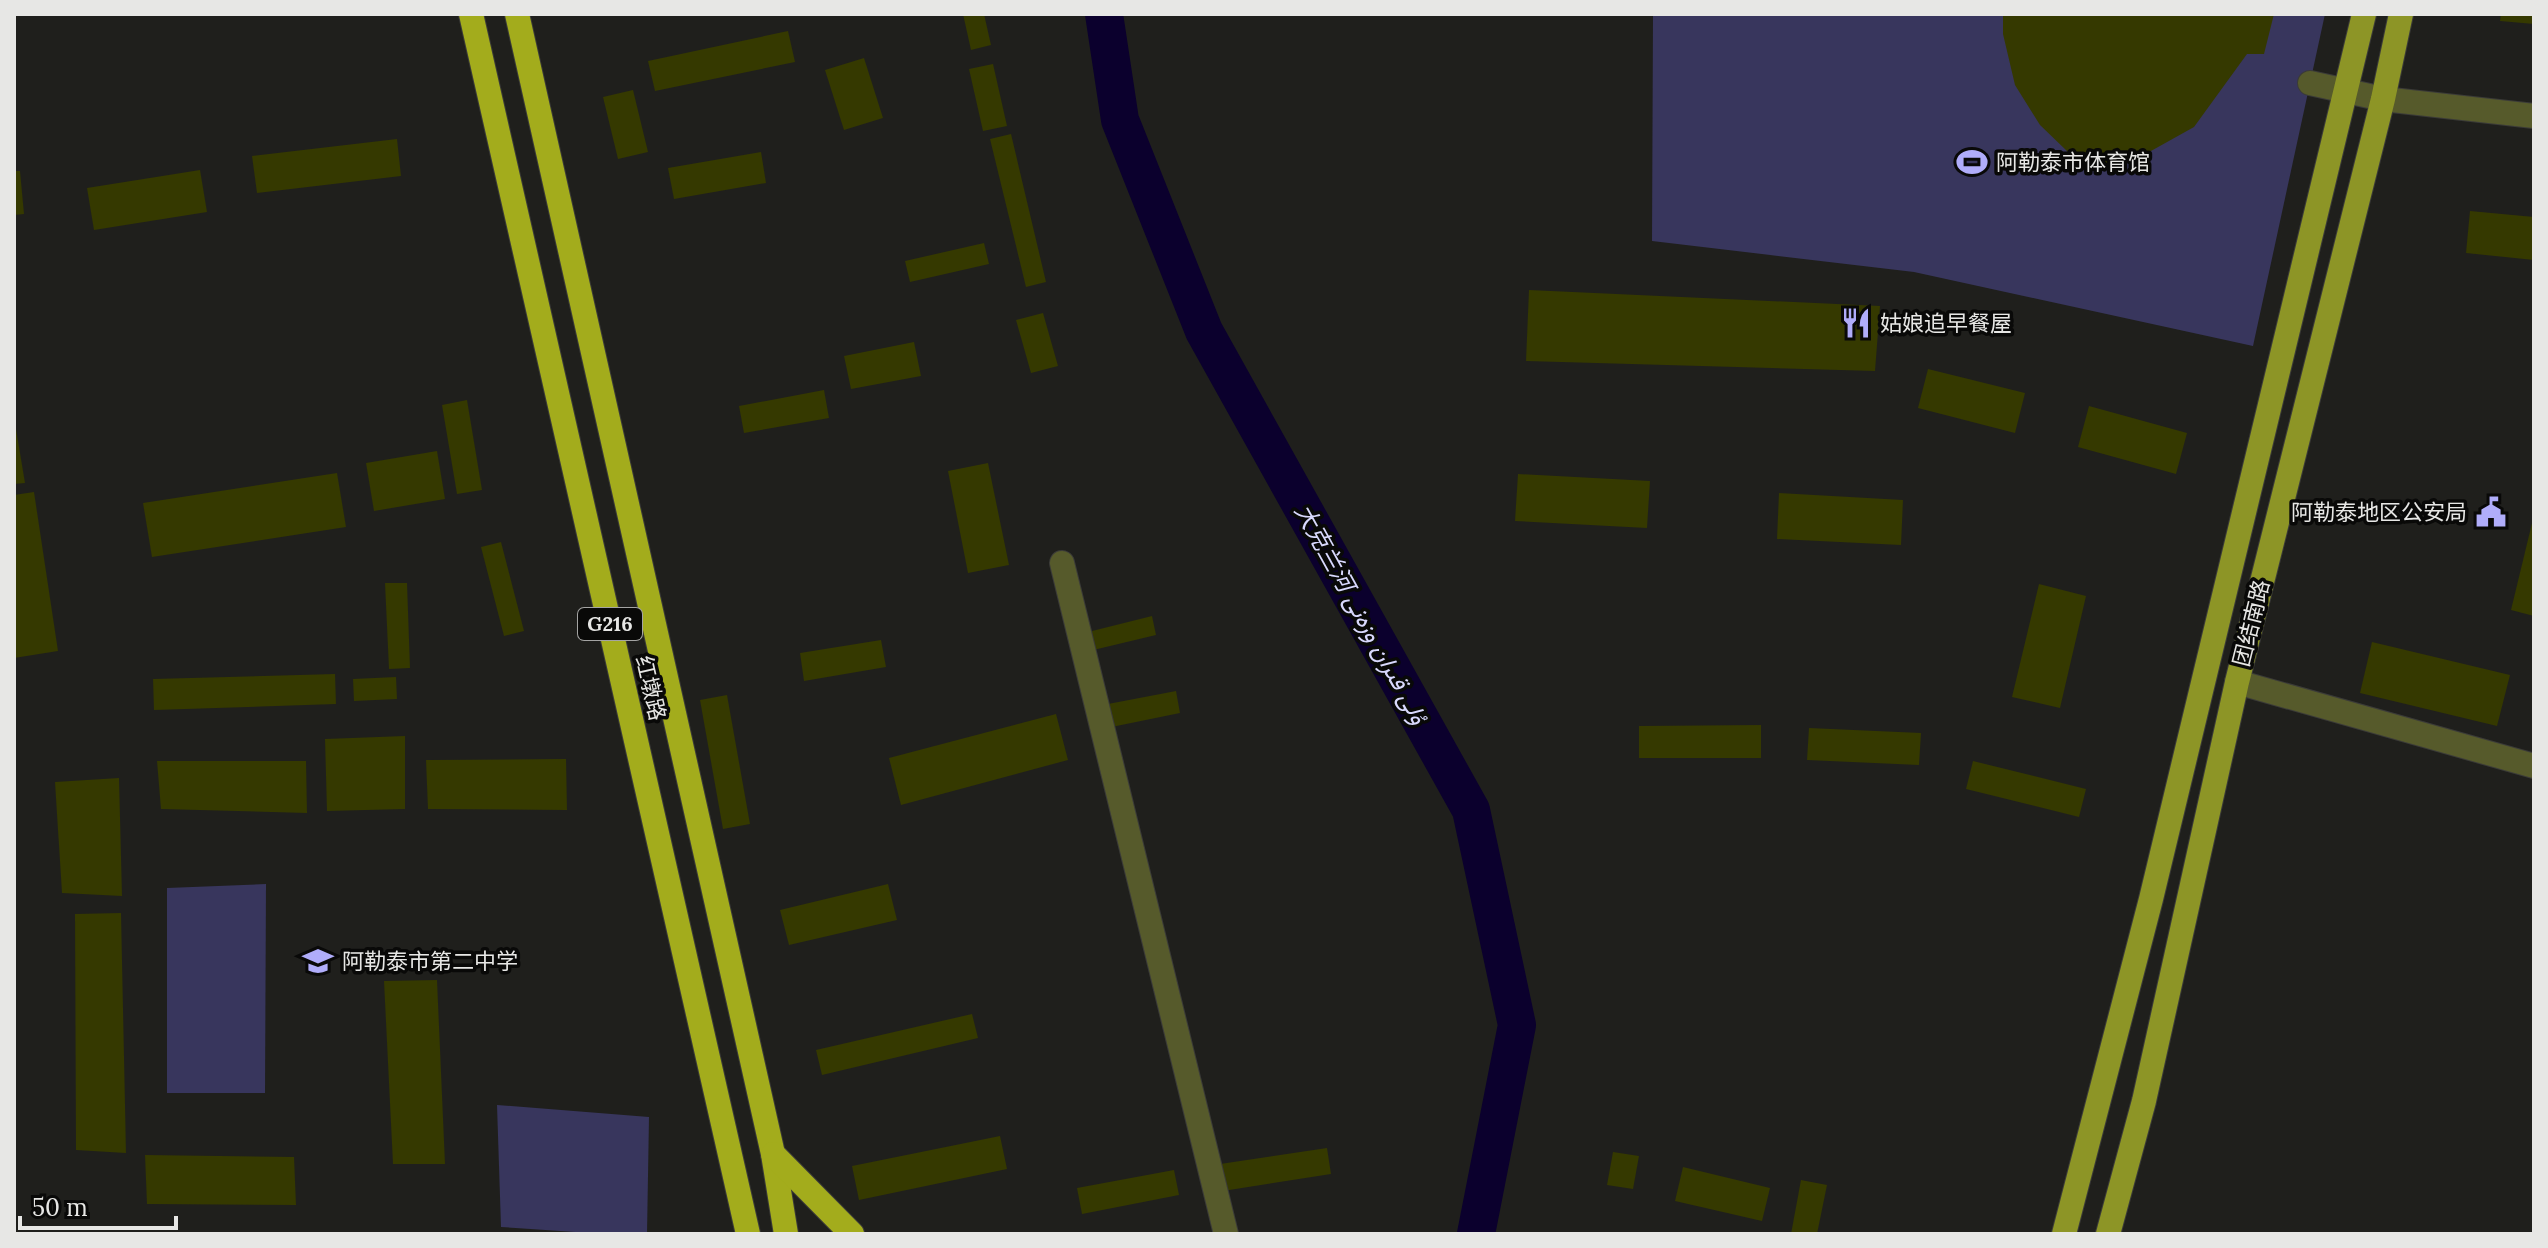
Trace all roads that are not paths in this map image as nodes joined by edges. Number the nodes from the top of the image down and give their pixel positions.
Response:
1 (471, 14) edge
2 (517, 14) edge
3 (2364, 14) edge
4 (2401, 14) edge
5 (2310, 83) dead end
6 (2346, 92) junction
7 (2383, 99) junction
8 (2534, 116) edge
9 (1062, 563) dead end
10 (2237, 682) junction
11 (2534, 766) edge
12 (773, 1154) junction
13 (748, 1234) edge
14 (786, 1234) edge
15 (852, 1234) edge
16 (1226, 1234) edge
17 (2064, 1234) edge
18 (2108, 1234) edge

1 - 13 highway, 红墩路 / G216
2 - 12 highway, 红墩路 / G216
3 - 6 main road
4 - 7 main road, 团结南路
5 - 6 street
6 - 7 street
6 - 17 main road
7 - 8 street
7 - 10 main road, 团结南路
9 - 16 street
10 - 11 street
10 - 18 main road, 团结南路
12 - 14 highway, G216
12 - 15 highway

